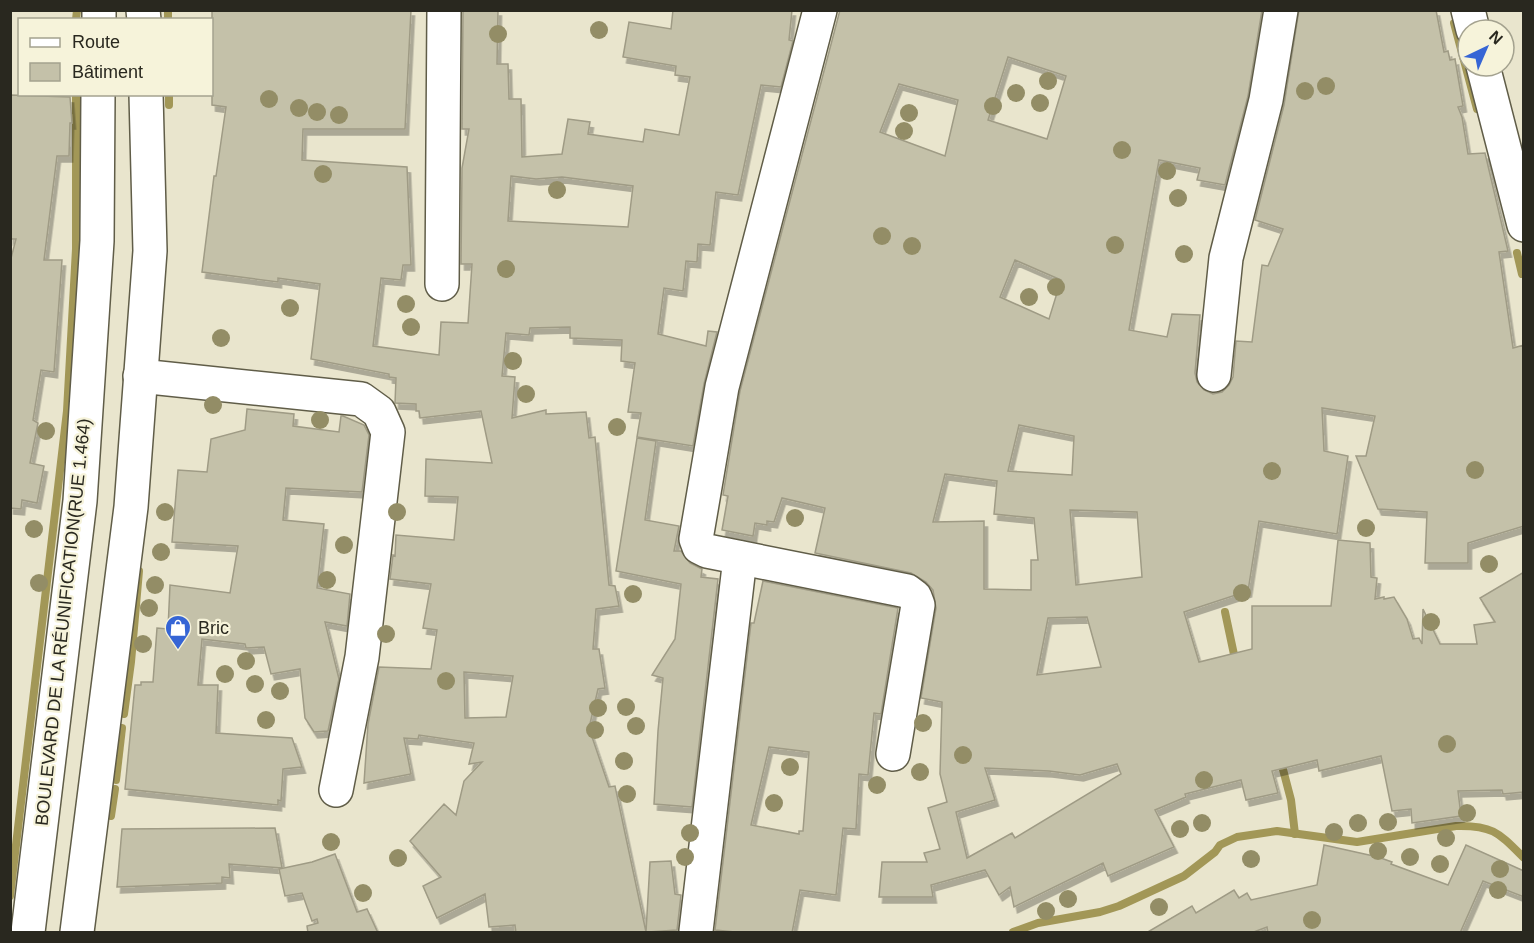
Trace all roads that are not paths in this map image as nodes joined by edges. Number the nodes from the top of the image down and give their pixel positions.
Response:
1 (444, 10) edge
2 (820, 10) edge
3 (1281, 10) edge
4 (1486, 78) edge
5 (98, 96) edge
6 (146, 96) edge
7 (1524, 225) edge
8 (442, 284) dead end
9 (1214, 375) dead end
10 (141, 376) junction
11 (740, 558) junction
12 (893, 754) dead end
13 (336, 790) dead end
14 (696, 931) dead end
15 (28, 933) edge
16 (77, 933) edge

1 - 8 street
2 - 11 street
3 - 9 street
4 - 7 street
5 - 15 street, BOULEVARD DE LA RÉUNIFICATION(RUE 1.464)
6 - 10 street
10 - 13 street
10 - 16 street
11 - 12 street
11 - 14 street

